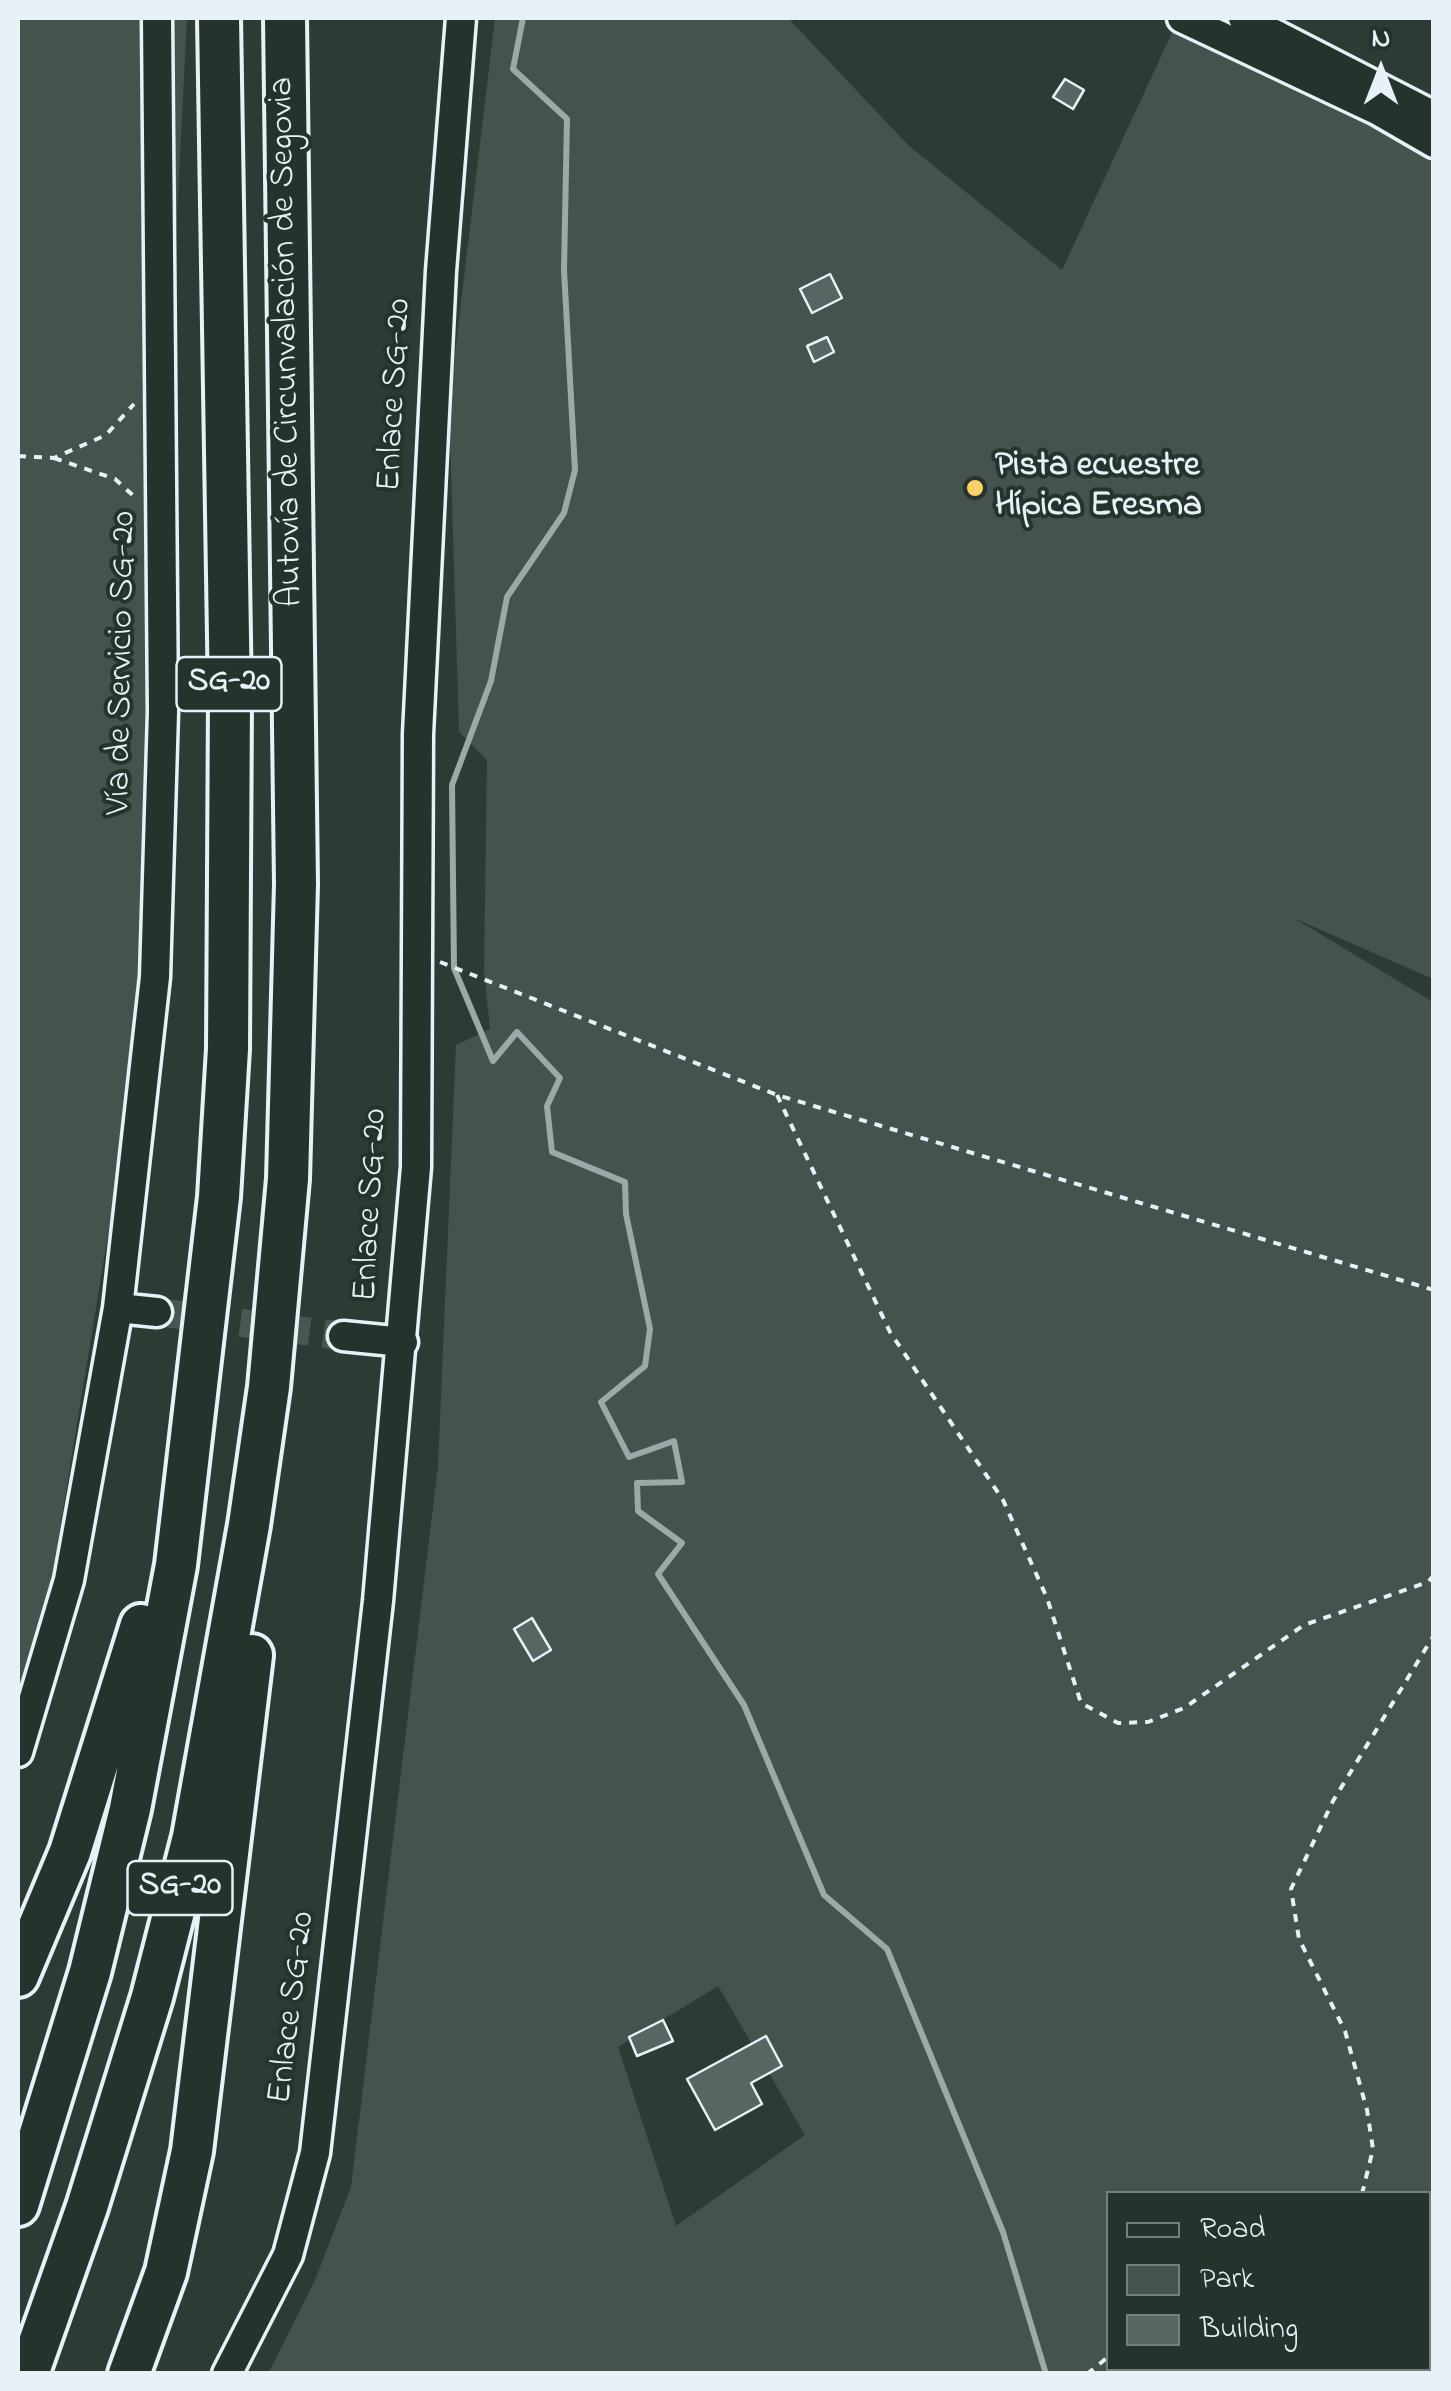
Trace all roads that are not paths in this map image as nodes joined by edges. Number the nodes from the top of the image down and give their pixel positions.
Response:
1 (156, 18) edge
2 (219, 18) edge
3 (285, 18) edge
4 (460, 18) edge
5 (1182, 18) edge
6 (1243, 18) edge
7 (1434, 116) edge
8 (1434, 144) edge
9 (118, 1308) junction
10 (157, 1312) tunnel mouth
11 (343, 1336) tunnel mouth
12 (403, 1342) junction
13 (205, 1349) junction
14 (269, 1387) junction
15 (18, 1752) edge
16 (18, 1976) edge
17 (18, 2205) edge
18 (28, 2374) edge
19 (130, 2374) edge
20 (227, 2374) edge

1 - 9 street, Vía de Servicio SG-20
2 - 13 highway, Autovía de Circunvalación de Segovia / SG-20
3 - 14 highway, Autovía de Circunvalación de Segovia / SG-20
4 - 12 street, Enlace SG-20
5 - 8 street
6 - 7 street
9 - 10 street
9 - 15 street, Vía de Servicio SG-20
11 - 12 street
12 - 20 street, Enlace SG-20
13 - 16 highway
13 - 17 highway, Autovía de Circunvalación de Segovia / SG-20
14 - 18 highway, Autovía de Circunvalación de Segovia / SG-20
14 - 19 highway

